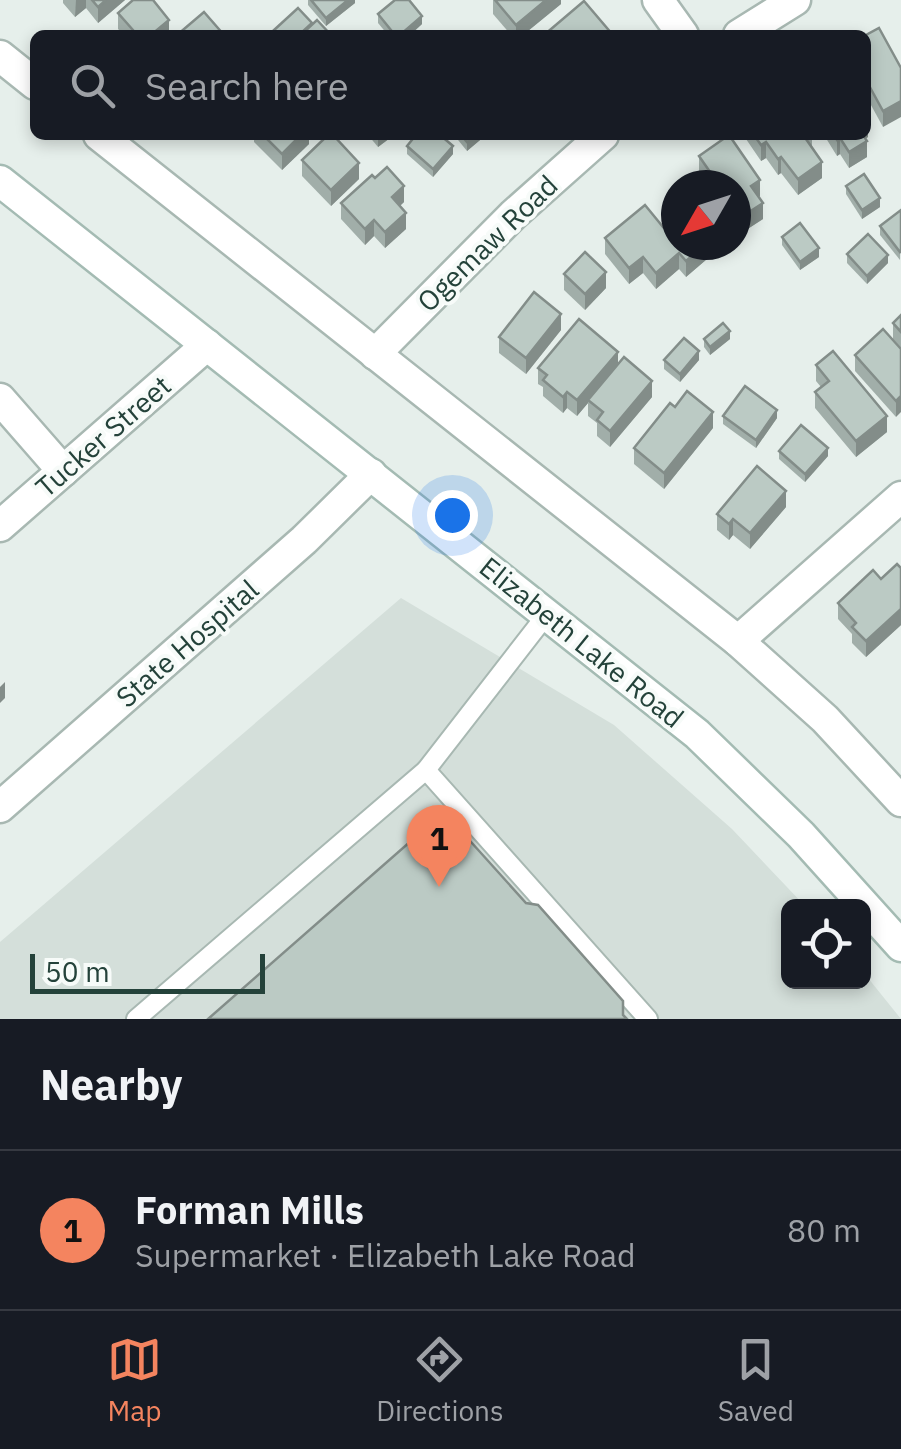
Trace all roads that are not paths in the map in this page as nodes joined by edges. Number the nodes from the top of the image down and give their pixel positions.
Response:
1 (658, 0) edge
2 (795, 0) edge
3 (679, 30) edge
4 (747, 30) edge
5 (0, 56) edge
6 (30, 80) edge
7 (105, 140) edge
8 (597, 140) edge
9 (0, 181) edge
10 (206, 346) junction
11 (375, 354) junction
12 (0, 398) edge
13 (63, 471) junction
14 (370, 474) junction
15 (901, 497) edge
16 (0, 526) edge
17 (548, 614) junction
18 (738, 641) junction
19 (426, 770) junction
20 (901, 802) edge
21 (0, 807) edge
22 (901, 946) edge
23 (136, 1019) edge
24 (648, 1019) edge

1 - 3 street
2 - 4 street
5 - 6 street
7 - 11 street
8 - 11 street, Ogemaw Road
9 - 10 street, Elizabeth Lake Road
10 - 13 street, Tucker Street
10 - 14 street, Elizabeth Lake Road
11 - 18 street
12 - 13 street
13 - 16 street, Tucker Street
14 - 17 street, Elizabeth Lake Road
14 - 21 street, State Hospital
15 - 18 street
17 - 19 lane
17 - 22 street, Elizabeth Lake Road
18 - 20 street
19 - 23 lane
19 - 24 lane

